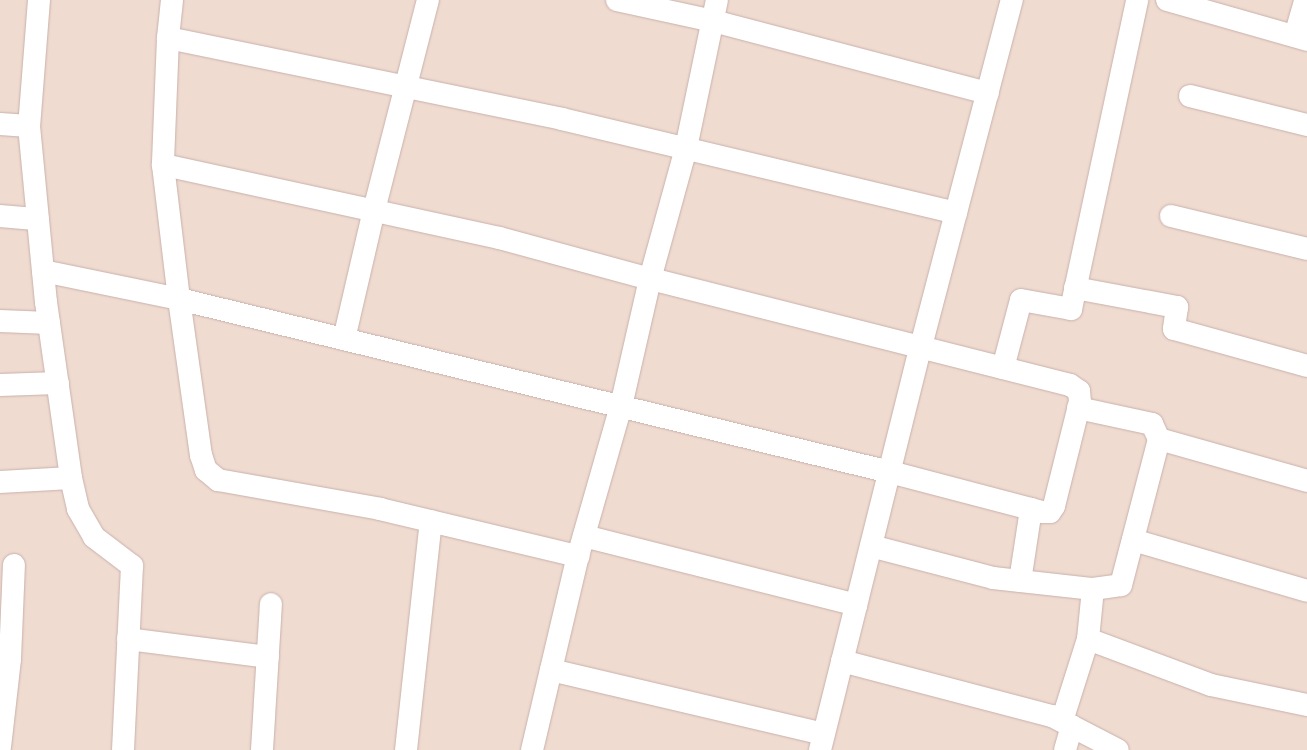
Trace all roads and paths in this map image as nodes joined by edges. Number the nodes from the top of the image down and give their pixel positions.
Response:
1 (39, 0) edge
2 (172, 0) edge
3 (428, 0) edge
4 (617, 0) edge
5 (717, 0) edge
6 (1012, 0) edge
7 (1137, 0) edge
8 (1167, 0) edge
9 (1305, 0) edge
10 (713, 21) junction
11 (168, 38) junction
12 (1301, 38) edge
13 (405, 86) junction
14 (988, 93) junction
15 (1190, 96) dead end
16 (0, 124) edge
17 (1307, 125) edge
18 (29, 126) junction
19 (686, 148) junction
20 (163, 165) junction
21 (374, 210) junction
22 (956, 213) junction
23 (0, 216) edge
24 (1171, 216) dead end
25 (38, 219) junction
26 (1307, 249) edge
27 (43, 271) junction
28 (650, 279) junction
29 (1076, 288) junction
30 (179, 299) junction
31 (0, 321) edge
32 (49, 323) junction
33 (344, 340) junction
34 (921, 346) junction
35 (1307, 366) edge
36 (1003, 368) junction
37 (58, 383) junction
38 (0, 385) edge
39 (621, 406) junction
40 (1078, 408) junction
41 (1159, 439) junction
42 (890, 472) junction
43 (71, 478) junction
44 (1307, 481) edge
45 (0, 482) edge
46 (1031, 509) junction
47 (431, 521) junction
48 (1133, 540) junction
49 (581, 546) junction
50 (871, 546) junction
51 (14, 565) dead end
52 (1020, 581) junction
53 (1093, 589) junction
54 (1307, 591) edge
55 (271, 604) dead end
56 (856, 605) junction
57 (128, 639) junction
58 (1088, 639) junction
59 (268, 657) junction
60 (842, 661) junction
61 (551, 670) junction
62 (1307, 705) edge
63 (1067, 724) junction
64 (822, 742) edge
65 (0, 747) edge
66 (124, 750) edge
67 (262, 750) edge
68 (406, 750) edge
69 (532, 750) edge
70 (1065, 750) edge
71 (1118, 750) edge

1 - 18 street
2 - 11 street
3 - 13 street
4 - 10 street
5 - 10 street
6 - 14 street
7 - 29 street
8 - 12 street
9 - 12 street
10 - 14 street
10 - 19 street
11 - 13 street
11 - 20 street
13 - 19 street
13 - 21 street
14 - 22 street
15 - 17 street
16 - 18 street
18 - 25 street
19 - 22 street
19 - 28 street
20 - 21 street
20 - 30 street
21 - 28 street
21 - 33 street
22 - 34 street
23 - 25 street
24 - 26 street
25 - 27 street
27 - 30 street
27 - 32 street
28 - 34 street
28 - 39 street
29 - 35 street
29 - 36 street
30 - 33 street
30 - 47 street
31 - 32 street
32 - 37 street
33 - 39 street
34 - 36 street
34 - 42 street
36 - 40 street
37 - 38 street
37 - 43 street
39 - 42 street
39 - 49 street
40 - 41 street
40 - 46 street
41 - 44 street
41 - 48 street
42 - 46 street
42 - 50 street
43 - 45 street
43 - 57 street
46 - 52 street
47 - 49 street
47 - 68 street
48 - 53 street
48 - 54 street
49 - 56 street
49 - 61 street
50 - 52 street
50 - 56 street
51 - 65 street
52 - 53 street
53 - 58 street
55 - 59 street
56 - 60 street
57 - 59 street
57 - 66 street
58 - 62 street
58 - 63 street
59 - 67 street
60 - 63 street
60 - 64 street
61 - 64 street
61 - 69 street
63 - 70 street
63 - 71 street

